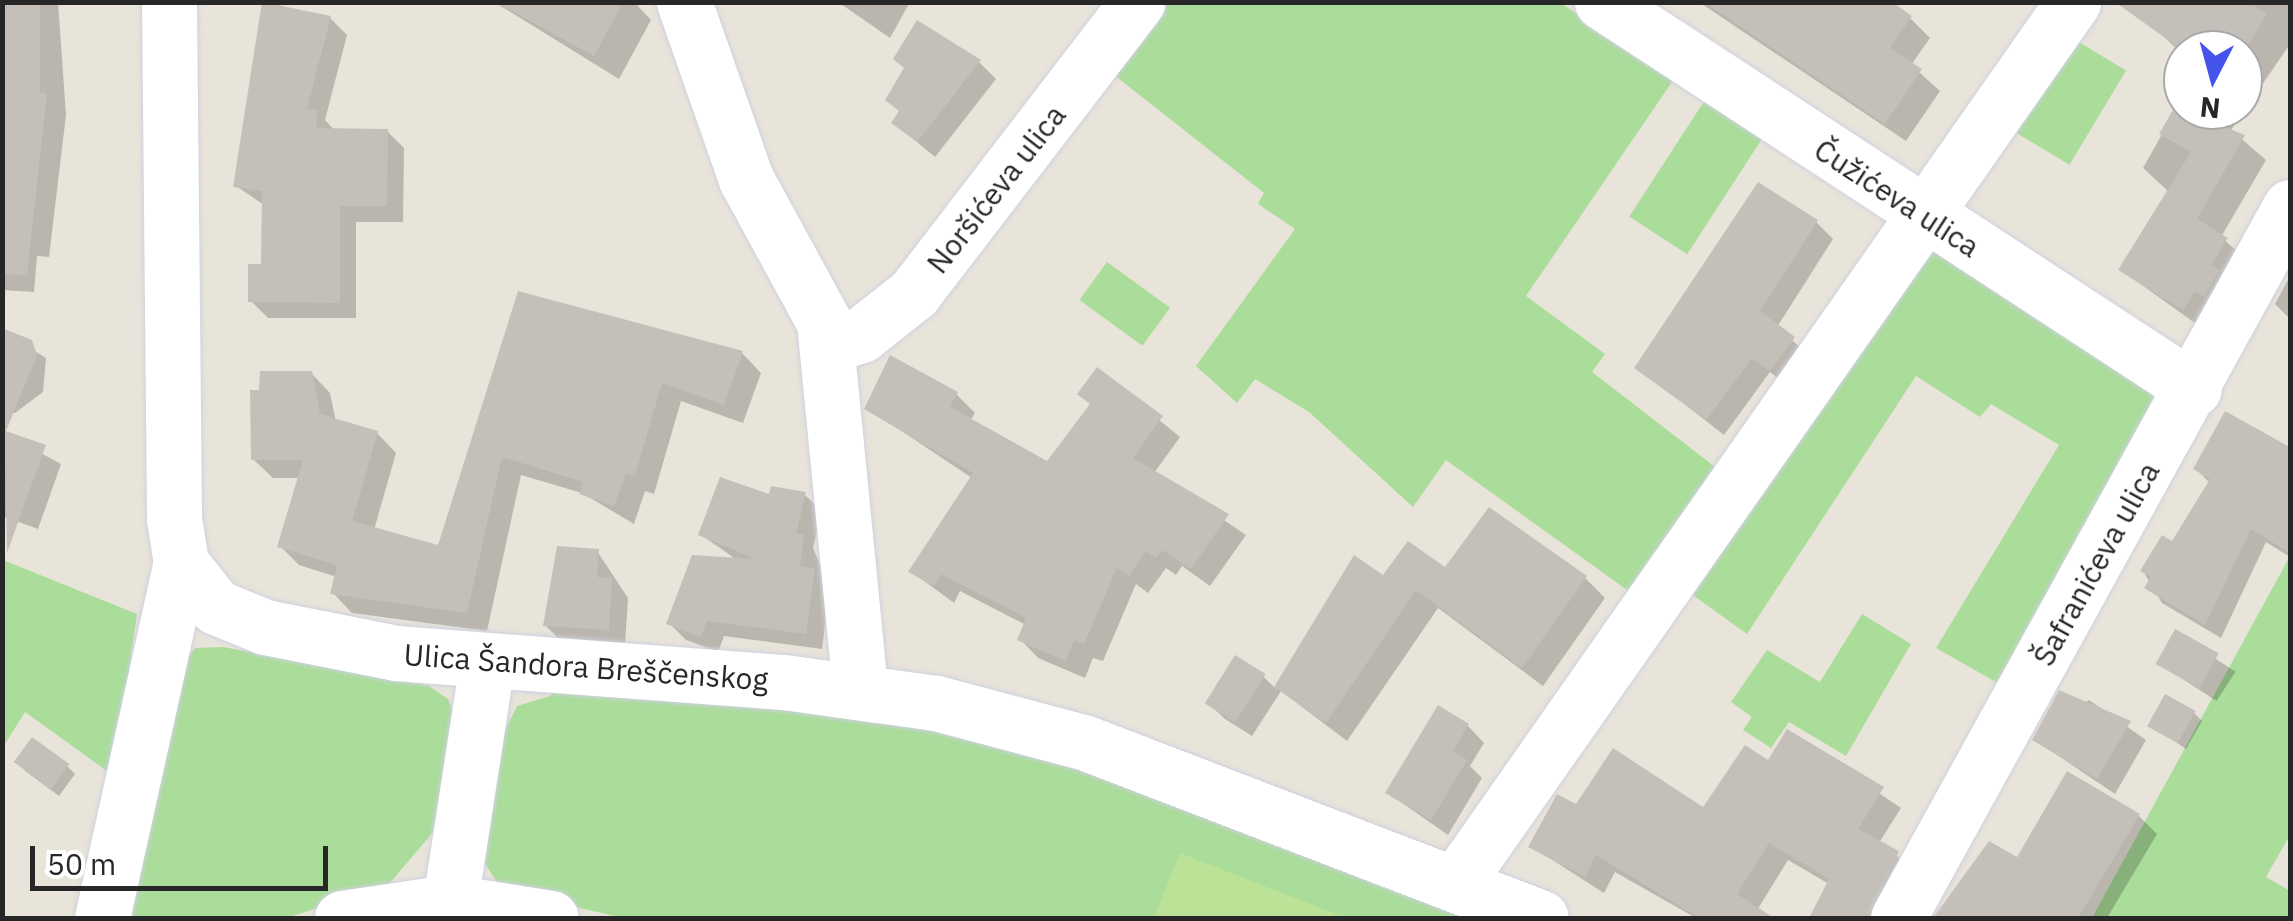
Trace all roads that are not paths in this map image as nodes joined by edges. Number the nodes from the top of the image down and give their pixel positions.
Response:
1 (168, 2) edge
2 (684, 2) edge
3 (1136, 2) edge
4 (1602, 2) edge
5 (2072, 2) edge
6 (2290, 207) edge
7 (1925, 217) junction
8 (830, 345) junction
9 (2194, 389) junction
10 (181, 563) junction
11 (488, 663) junction
12 (860, 690) junction
13 (1456, 883) junction
14 (450, 902) junction
15 (102, 918) edge
16 (342, 918) edge
17 (552, 918) edge
18 (1541, 918) edge
19 (1898, 918) edge

1 - 10 street
2 - 8 street
3 - 8 street, Noršićeva ulica
4 - 7 street, Čužićeva ulica
5 - 7 street
6 - 9 street, Šafranićeva ulica
7 - 9 street, Čužićeva ulica
7 - 13 street
8 - 12 street
9 - 19 street, Šafranićeva ulica
10 - 11 street, Ulica Šandora Breščenskog
10 - 15 street
11 - 12 street, Ulica Šandora Breščenskog
11 - 14 street
12 - 13 street, Ulica Šandora Breščenskog
13 - 18 street, Ulica Šandora Breščenskog
14 - 16 street
14 - 17 street

